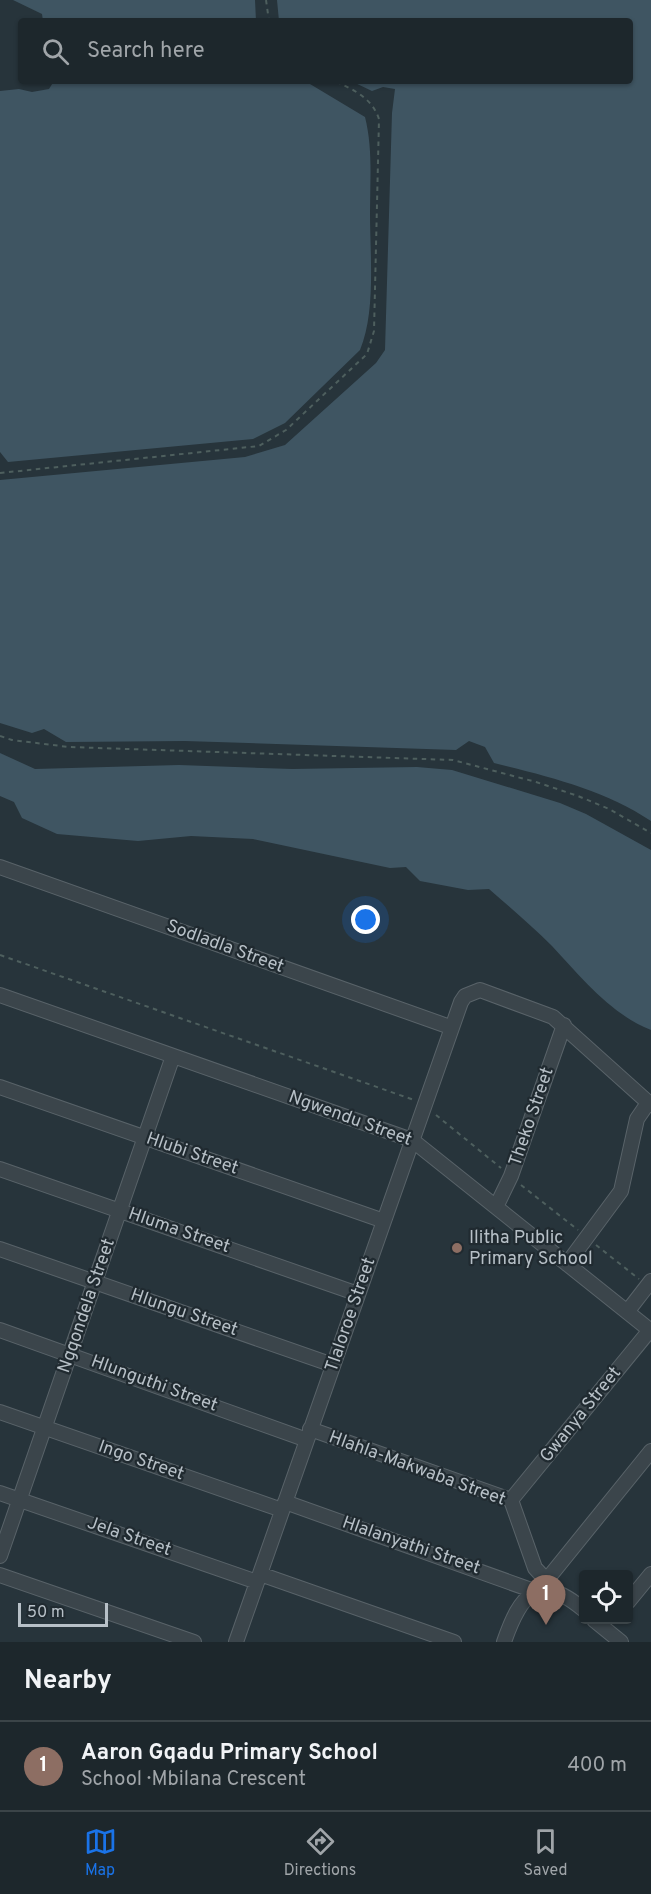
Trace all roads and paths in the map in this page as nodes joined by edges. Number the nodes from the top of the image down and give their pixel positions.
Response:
1 (266, 0) edge
2 (269, 18) edge
3 (340, 84) edge
4 (0, 473) edge
5 (0, 736) edge
6 (651, 833) edge
7 (0, 867) edge
8 (0, 955) edge
9 (0, 995) edge
10 (564, 1025) junction
11 (450, 1027) junction
12 (173, 1056) junction
13 (0, 1087) edge
14 (650, 1104) edge
15 (424, 1105) junction
16 (146, 1137) junction
17 (412, 1140) junction
18 (0, 1169) edge
19 (511, 1176) junction
20 (496, 1207) junction
21 (120, 1211) junction
22 (384, 1221) junction
23 (587, 1238) junction
24 (0, 1250) edge
25 (567, 1264) junction
26 (95, 1283) junction
27 (649, 1283) edge
28 (358, 1294) junction
29 (627, 1312) junction
30 (0, 1330) edge
31 (651, 1331) edge
32 (70, 1354) junction
33 (333, 1365) junction
34 (0, 1412) edge
35 (45, 1428) junction
36 (309, 1434) junction
37 (651, 1451) edge
38 (0, 1492) edge
39 (20, 1500) junction
40 (511, 1500) junction
41 (284, 1506) junction
42 (0, 1556) edge
43 (651, 1574) edge
44 (0, 1575) edge
45 (259, 1578) junction
46 (546, 1580) junction
47 (537, 1592) junction
48 (633, 1596) edge
49 (579, 1607) edge
50 (610, 1625) edge
51 (194, 1642) edge
52 (236, 1642) edge
53 (454, 1642) edge
54 (504, 1642) edge
55 (621, 1642) edge

1 - 2 path
3 - 4 path
5 - 6 path
7 - 11 street, Sodladla Street
8 - 15 path
9 - 12 street, Ngwendu Street
10 - 11 street, Tlaloroe Street
10 - 14 street
10 - 19 street, Theko Street
11 - 15 street, Tlaloroe Street
12 - 16 street, Ngqondela Street
12 - 17 street, Ngwendu Street
13 - 16 street, Hlubi Street
14 - 23 street
15 - 17 street, Tlaloroe Street
15 - 19 path
16 - 21 street, Ngqondela Street
16 - 22 street, Hlubi Street
17 - 20 street, Ngwendu Street
17 - 22 street, Tlaloroe Street
18 - 21 street, Hluma Street
19 - 20 street, Theko Street
19 - 23 path
20 - 25 street, Ngwendu Street
21 - 26 street, Ngqondela Street
21 - 28 street, Hluma Street
22 - 28 street, Tlaloroe Street
23 - 25 street
23 - 27 path
24 - 26 street, Hlungu Street
25 - 29 street, Ngwendu Street
26 - 32 street, Ngqondela Street
26 - 33 street, Hlungu Street
27 - 29 street
28 - 33 street, Tlaloroe Street
29 - 31 street, Ngwendu Street
30 - 32 street, Hlunguthi Street
31 - 40 street, Gwanya Street
32 - 35 street, Ngqondela Street
32 - 36 street, Hlunguthi Street
33 - 36 street, Tlaloroe Street
34 - 35 street, Ingo Street
35 - 39 street, Ngqondela Street
35 - 41 street, Ingo Street
36 - 40 street, Hlahla-Makwaba Street
36 - 41 street, Tlaloroe Street
37 - 46 street
38 - 39 street, Jela Street
39 - 42 street, Ngqondela Street
39 - 45 street, Jela Street
40 - 46 street, Hlahla-Makwaba Street
41 - 45 street, Tlaloroe Street
41 - 47 street, Hlalanyathi Street
43 - 48 street
44 - 51 street
45 - 52 street, Tlaloroe Street
45 - 53 street, Jela Street
46 - 47 street
47 - 49 street, Hlalanyathi Street
47 - 54 street
50 - 55 street

